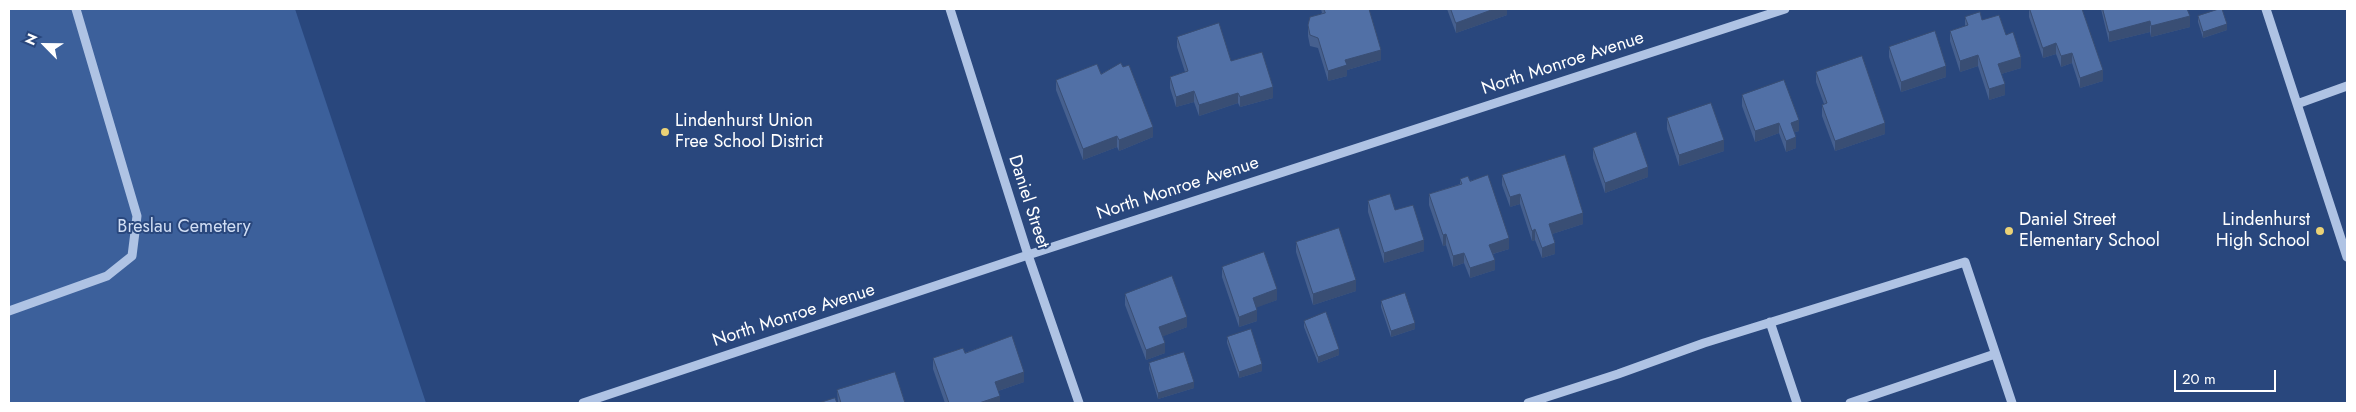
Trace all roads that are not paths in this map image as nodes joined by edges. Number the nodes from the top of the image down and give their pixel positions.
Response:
1 (76, 9) edge
2 (950, 9) edge
3 (1785, 9) edge
4 (2266, 9) edge
5 (2347, 86) edge
6 (2297, 104) junction
7 (1028, 255) junction
8 (2347, 257) edge
9 (9, 311) edge
10 (1770, 322) junction
11 (1996, 354) junction
12 (583, 403) edge
13 (1079, 403) edge
14 (1528, 403) edge
15 (1797, 403) edge
16 (1850, 403) edge
17 (2012, 403) edge

1 - 9 street
2 - 7 street, Daniel Street
3 - 7 street, North Monroe Avenue
4 - 6 street
5 - 6 street
6 - 8 street
7 - 12 street, North Monroe Avenue
7 - 13 street, Daniel Street
10 - 11 street
10 - 14 street
10 - 15 street
11 - 16 street
11 - 17 street

